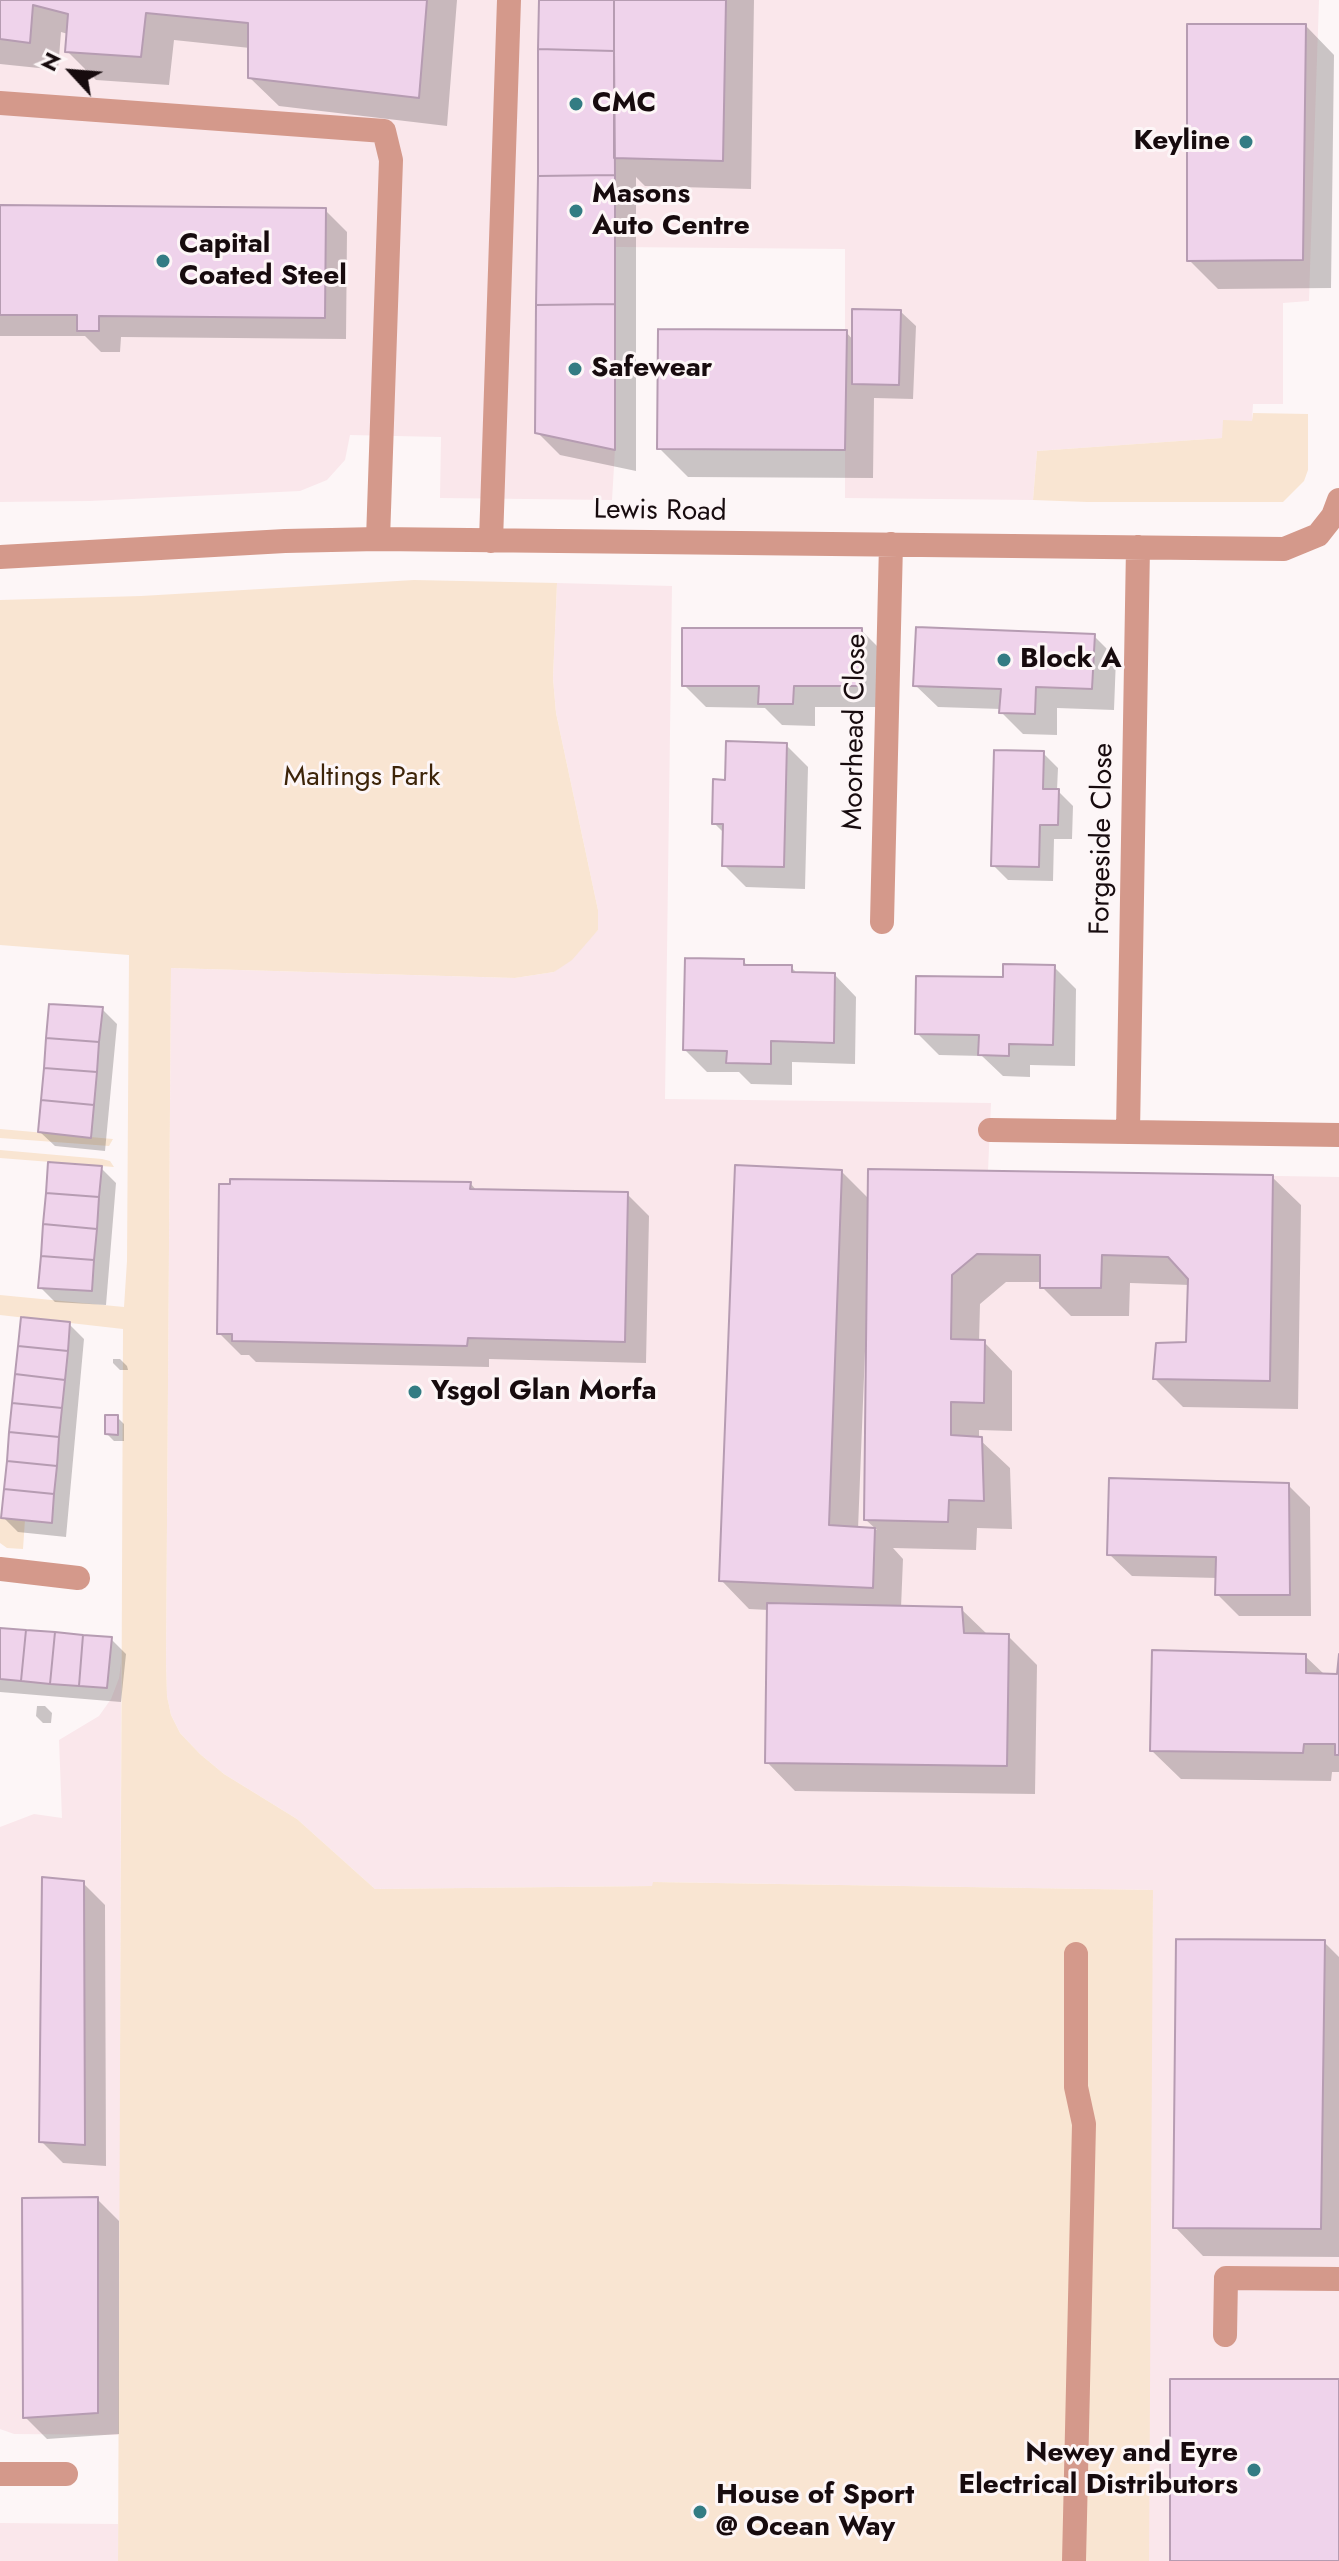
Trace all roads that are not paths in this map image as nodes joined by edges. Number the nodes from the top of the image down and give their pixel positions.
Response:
1 (509, 0) edge
2 (0, 103) edge
3 (1339, 500) edge
4 (378, 539) junction
5 (491, 541) junction
6 (891, 544) junction
7 (1138, 547) junction
8 (0, 557) edge
9 (882, 922) dead end
10 (990, 1130) dead end
11 (1128, 1132) junction
12 (1339, 1135) edge
13 (0, 1569) edge
14 (78, 1578) dead end
15 (1076, 1954) dead end
16 (1339, 2279) edge
17 (1225, 2335) dead end
18 (0, 2474) edge
19 (66, 2474) dead end
20 (1074, 2561) edge

1 - 5 street
2 - 4 street
3 - 7 street, Lewis Road
4 - 5 street, Lewis Road
4 - 8 street, Lewis Road
5 - 6 street, Lewis Road
6 - 7 street, Lewis Road
6 - 9 street, Moorhead Close
7 - 11 street, Forgeside Close
10 - 11 street
11 - 12 street
13 - 14 street
15 - 20 street
16 - 17 street
18 - 19 street

